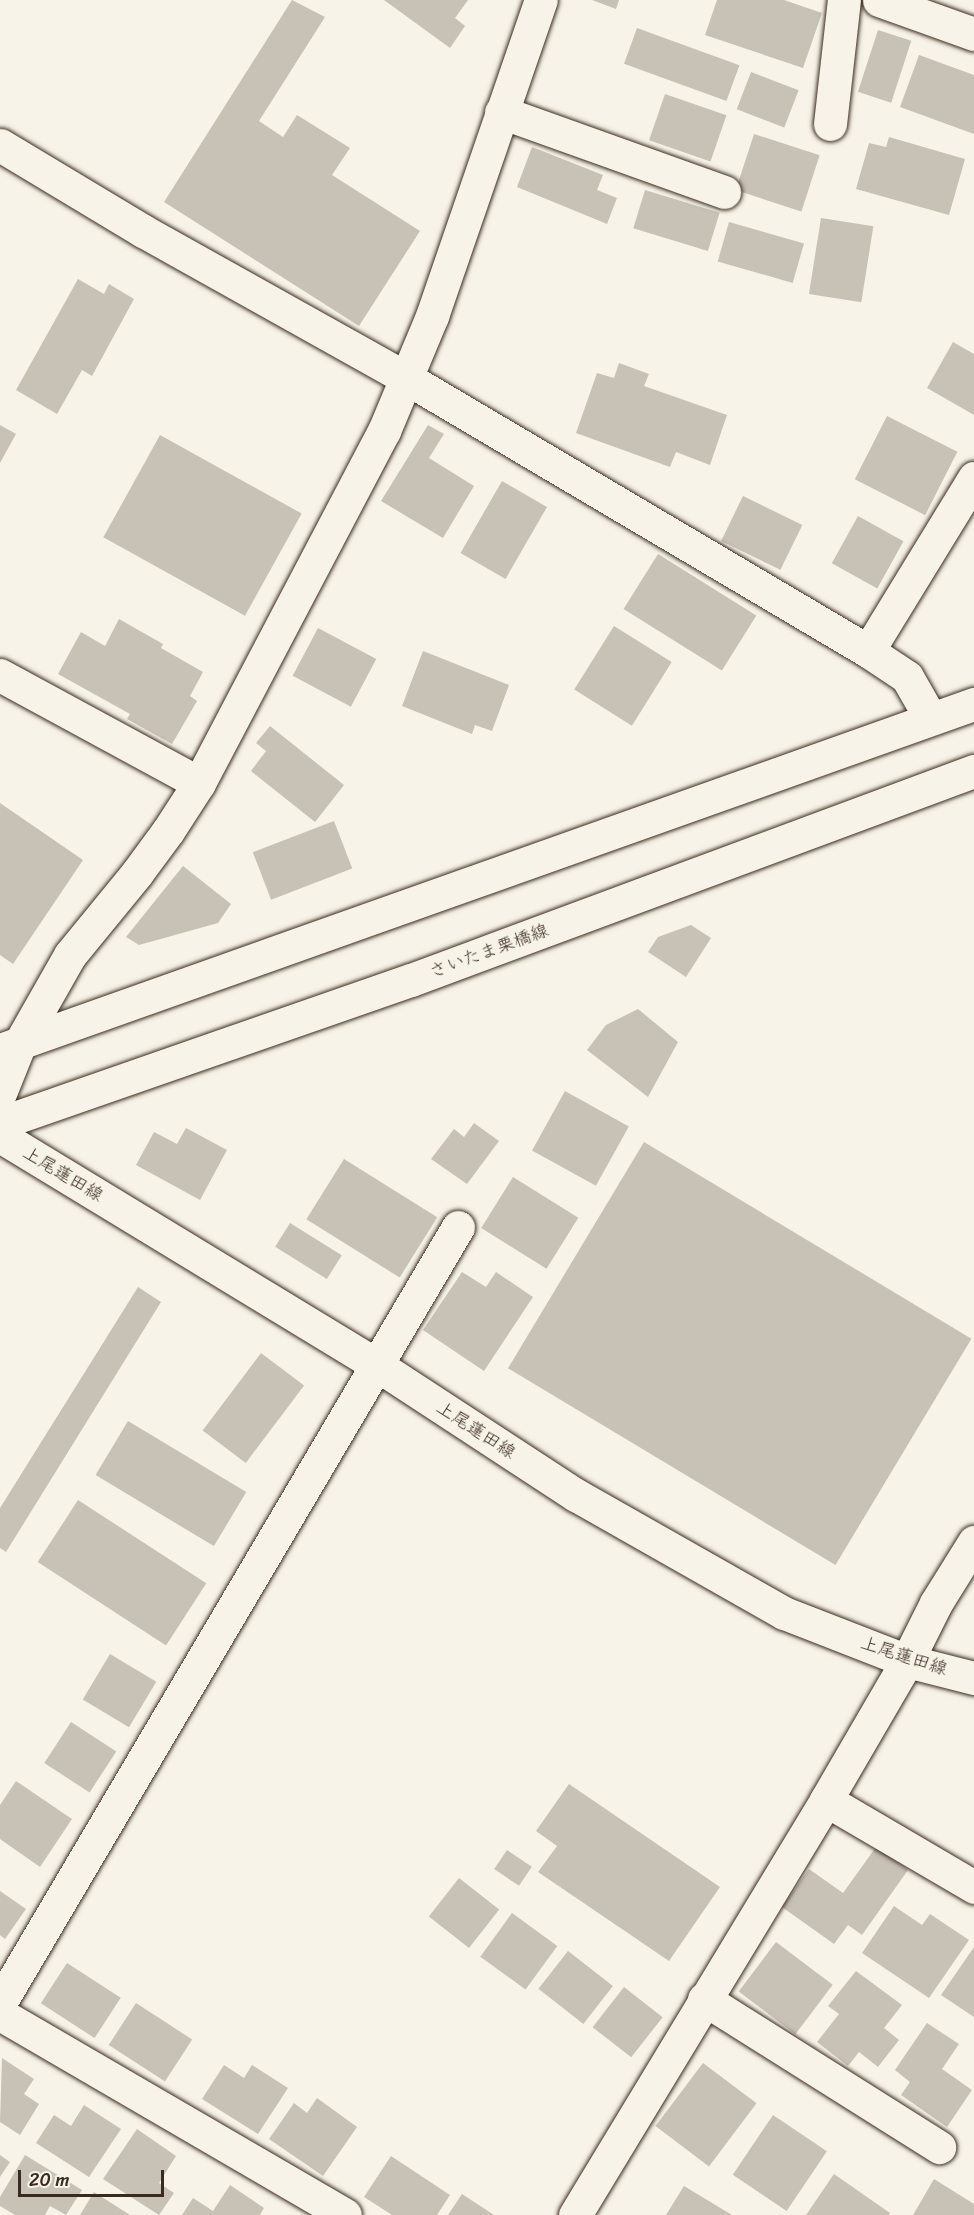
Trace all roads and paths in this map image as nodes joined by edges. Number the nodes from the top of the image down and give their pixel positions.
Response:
1 (540, 0) edge
2 (844, 0) edge
3 (879, 0) edge
4 (974, 34) edge
5 (501, 112) junction
6 (830, 124) dead end
7 (0, 145) edge
8 (724, 192) dead end
9 (408, 379) junction
10 (974, 478) edge
11 (868, 651) junction
12 (0, 675) edge
13 (974, 704) edge
14 (930, 719) junction
15 (974, 771) edge
16 (199, 783) junction
17 (10, 1046) edge
18 (0, 1093) edge
19 (0, 1123) edge
20 (0, 1136) edge
21 (458, 1227) dead end
22 (377, 1365) junction
23 (974, 1542) edge
24 (907, 1661) junction
25 (974, 1678) edge
26 (826, 1800) junction
27 (974, 1887) edge
28 (704, 1999) junction
29 (0, 2002) edge
30 (0, 2014) edge
31 (939, 2147) dead end
32 (345, 2215) edge
33 (575, 2215) edge

1 - 5 street
2 - 6 street
3 - 4 street
5 - 8 street
5 - 9 street
7 - 9 street
9 - 11 street
9 - 16 street
10 - 11 street
11 - 14 street
12 - 16 street
13 - 14 street
14 - 17 street
15 - 19 street, さいたま栗橋線
16 - 17 street
17 - 18 street
20 - 22 street, 上尾蓮田線
21 - 22 street
22 - 24 street, 上尾蓮田線
22 - 29 street
23 - 24 street
24 - 25 street, 上尾蓮田線
24 - 26 street
26 - 27 street
26 - 28 street
28 - 31 street
28 - 33 street
30 - 32 street

